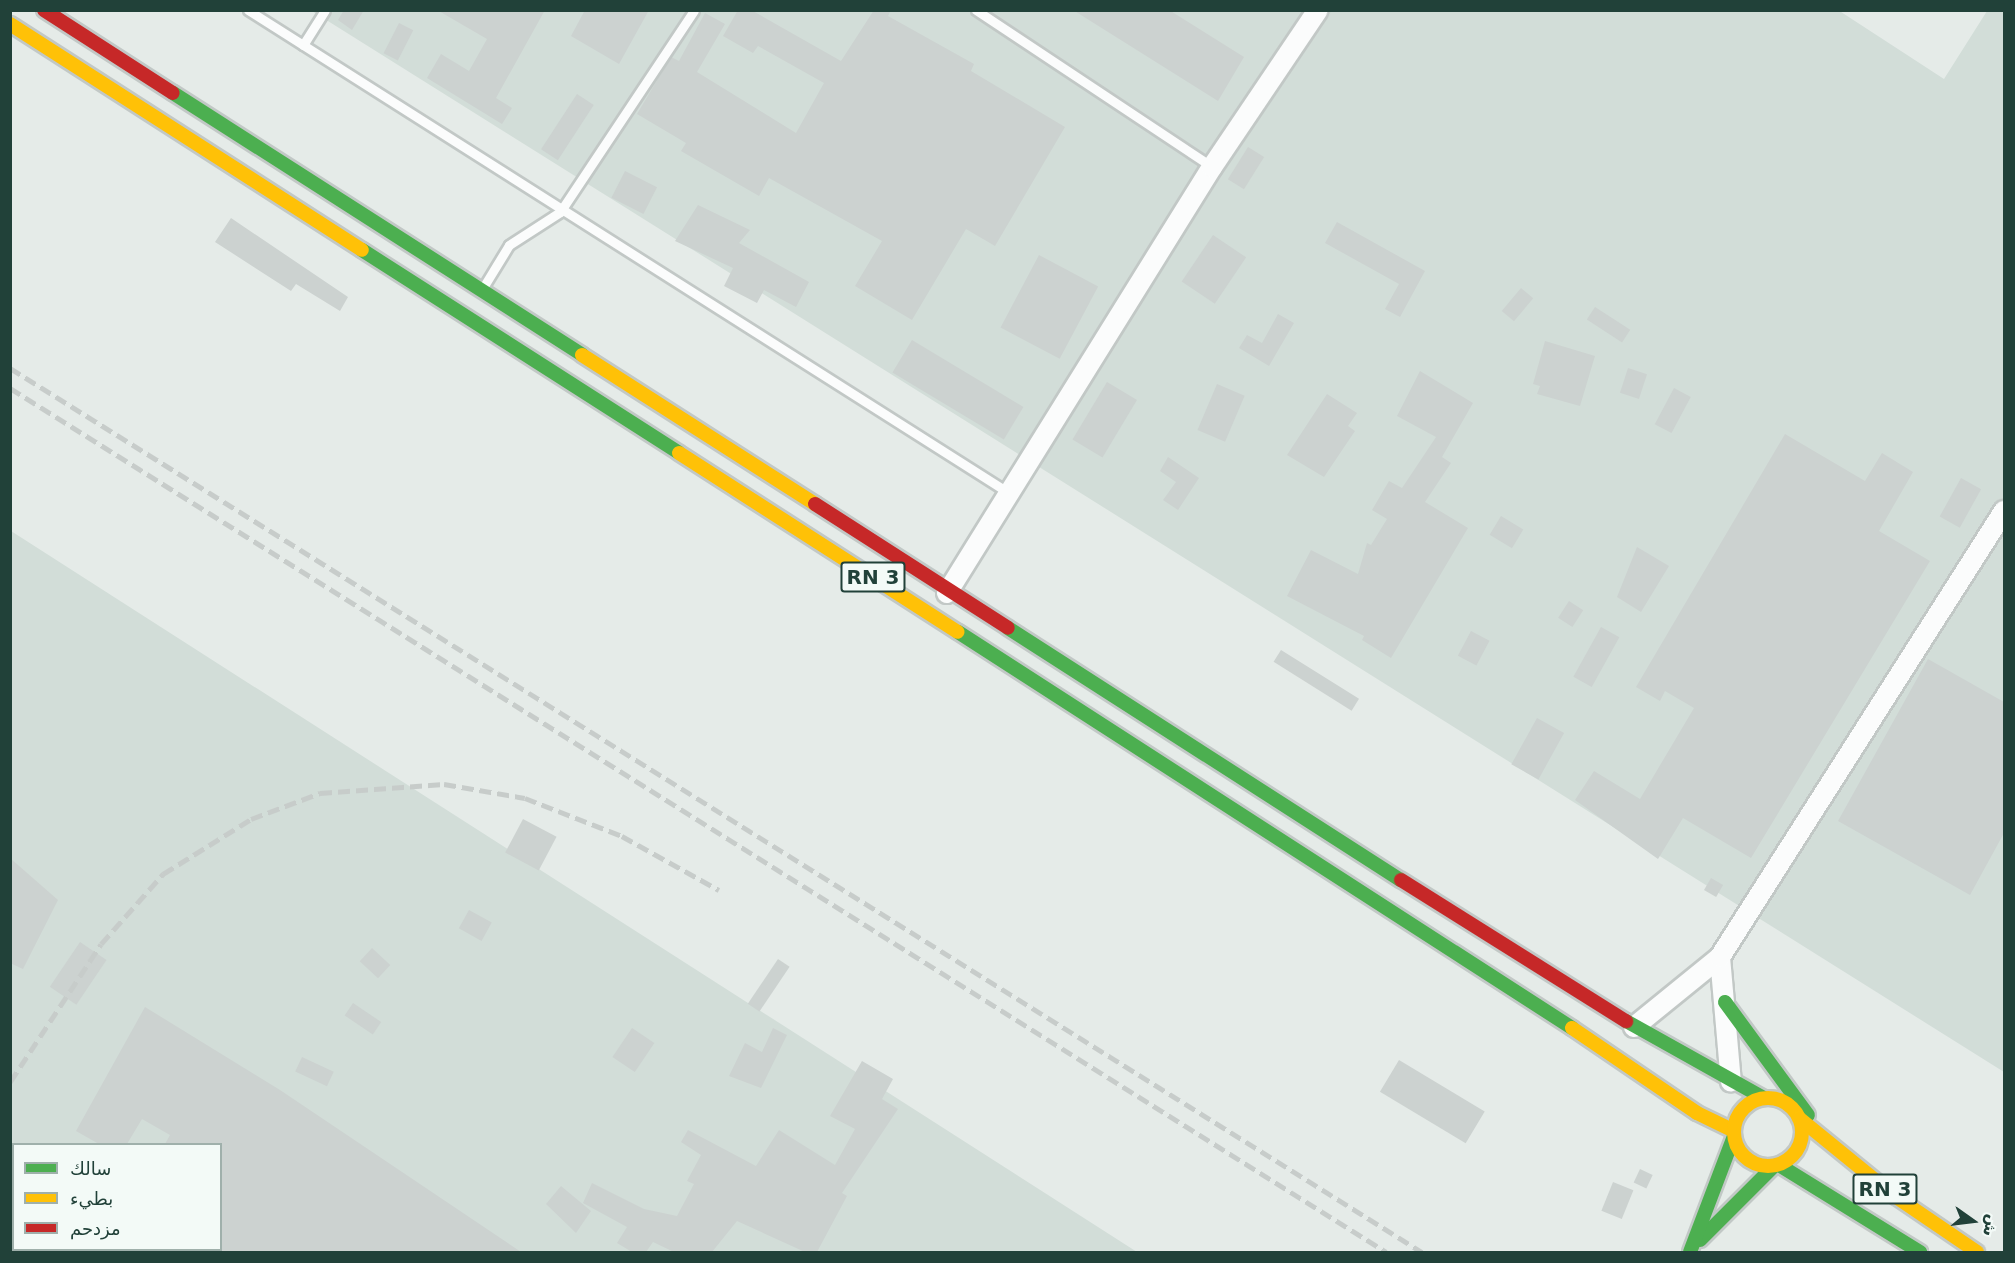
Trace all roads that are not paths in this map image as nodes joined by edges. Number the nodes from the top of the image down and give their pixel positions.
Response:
1 (44, 10) edge
2 (248, 10) edge
3 (325, 10) edge
4 (694, 10) edge
5 (976, 10) edge
6 (1318, 10) edge
7 (10, 24) edge
8 (303, 45) junction
9 (1212, 167) junction
10 (560, 212) junction
11 (482, 290) junction
12 (1009, 493) junction
13 (2004, 511) edge
14 (947, 593) junction
15 (1720, 957) junction
16 (1725, 1002) junction
17 (1634, 1027) junction
18 (1731, 1082) junction
19 (1764, 1098) junction
20 (1799, 1118) junction
21 (1734, 1134) junction
22 (1821, 1137) junction
23 (1777, 1165) junction
24 (1693, 1249) edge
25 (1920, 1252) edge
26 (1977, 1252) edge

1 - 11 main road, RN 3
2 - 8 lane
3 - 8 lane
4 - 10 lane
5 - 9 lane
6 - 9 street
7 - 21 main road, RN 3
8 - 10 lane
9 - 12 street
10 - 11 lane
10 - 12 lane
11 - 14 main road, RN 3
12 - 14 street
13 - 15 street
14 - 17 main road, RN 3
15 - 16 street
15 - 17 street
16 - 18 street
16 - 22 main road
17 - 18 main road, RN 3
18 - 19 main road, RN 3
19 - 20 main road
19 - 21 main road
20 - 22 main road, RN 3
20 - 23 main road
21 - 23 main road
21 - 24 main road
22 - 26 main road, RN 3
23 - 24 main road
23 - 25 main road, RN 3

